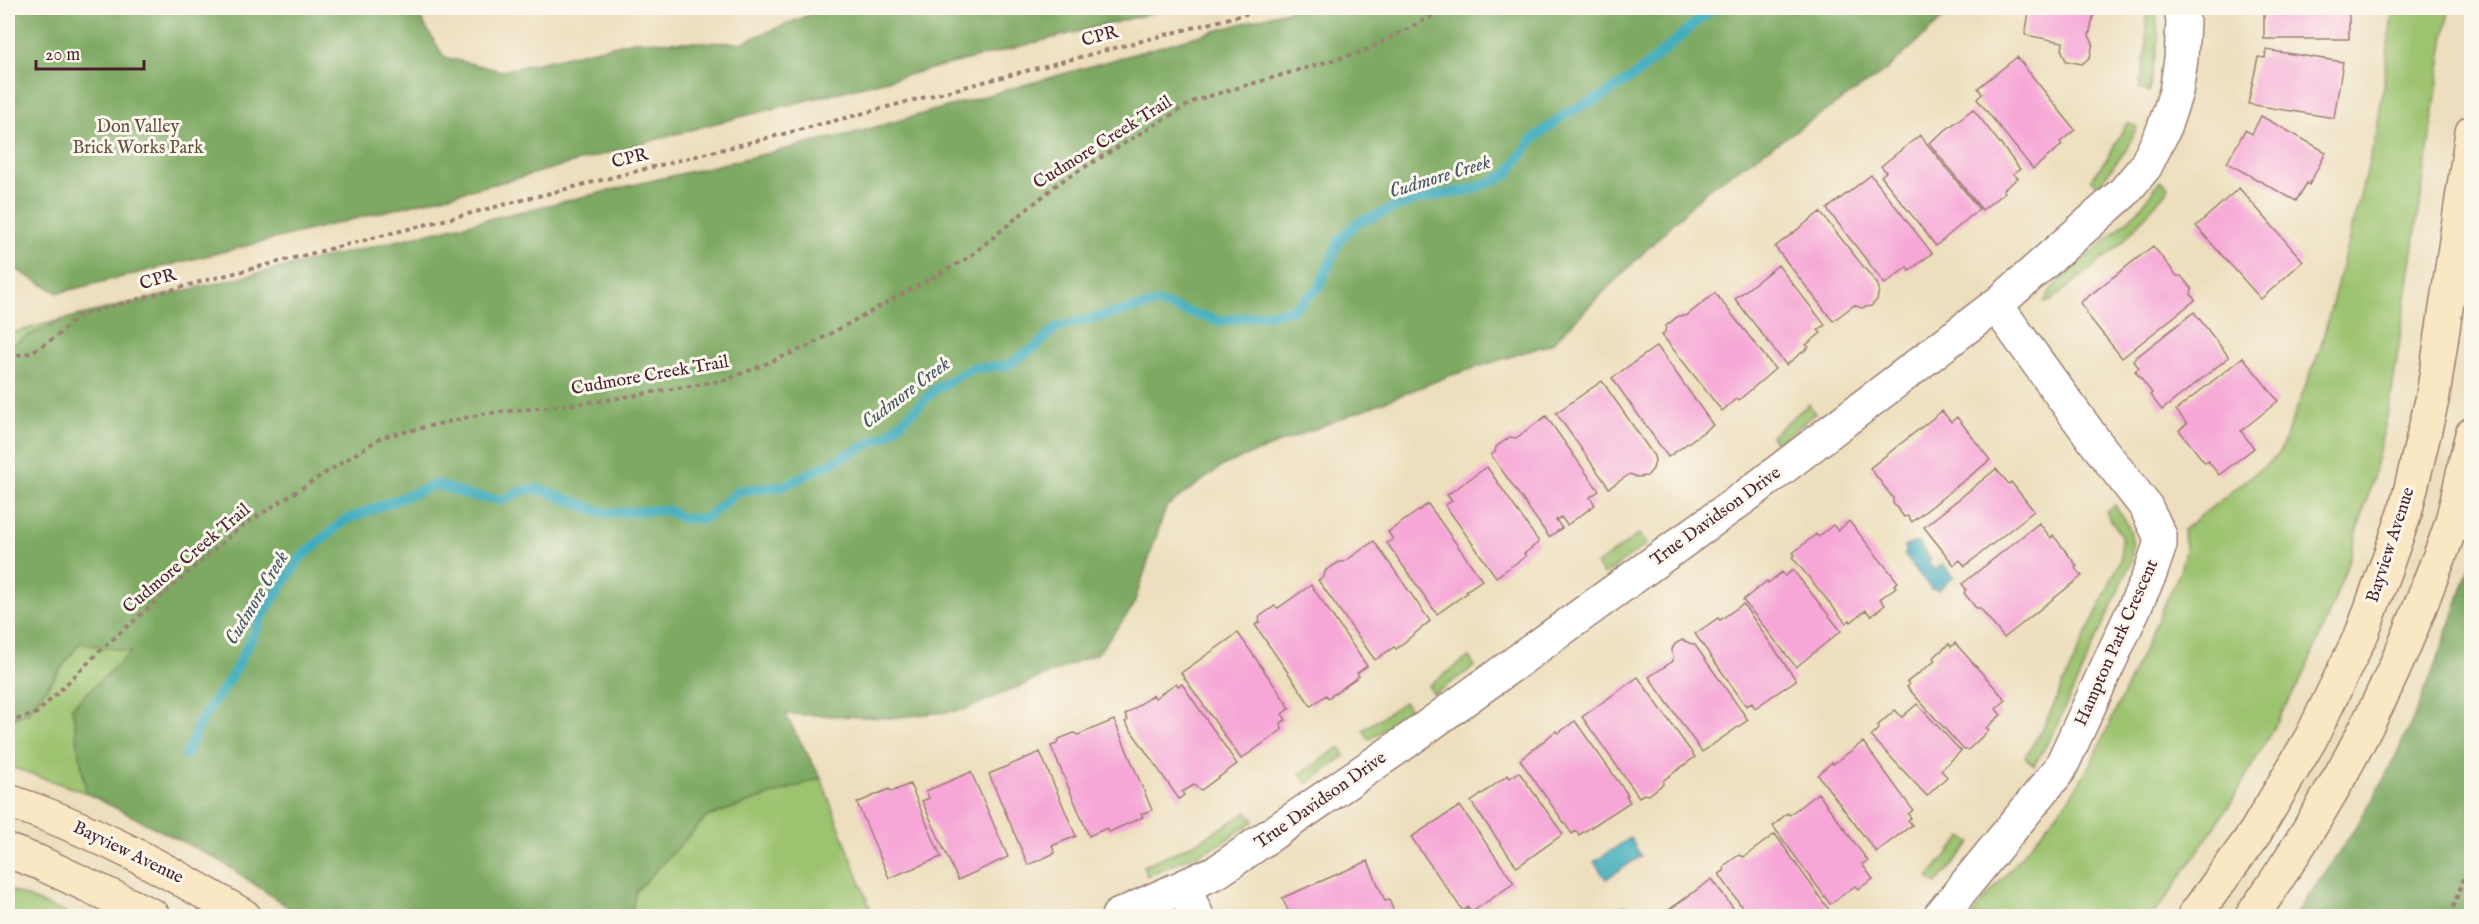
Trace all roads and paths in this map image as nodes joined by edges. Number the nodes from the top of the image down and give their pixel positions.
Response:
1 (1269, 8) edge
2 (1448, 8) edge
3 (2181, 8) edge
4 (8, 79) edge
5 (2472, 132) edge
6 (8, 140) edge
7 (1996, 305) junction
8 (8, 357) edge
9 (2472, 435) edge
10 (8, 722) edge
11 (8, 801) edge
12 (8, 851) edge
13 (2472, 856) edge
14 (2472, 878) edge
15 (2463, 881) junction
16 (1191, 902) edge
17 (153, 916) edge
18 (244, 916) edge
19 (1118, 916) edge
20 (1940, 916) edge
21 (2194, 916) edge
22 (2252, 916) edge
23 (2450, 916) edge

1 - 8 path, CPR
2 - 10 path, Cudmore Creek Trail
3 - 7 street, True Davidson Drive
4 - 6 path
5 - 21 main road, Bayview Avenue
7 - 16 street, True Davidson Drive
7 - 20 street, Hampton Park Crescent
9 - 22 main road
11 - 18 main road, Bayview Avenue
12 - 17 main road
13 - 15 path
14 - 15 path
15 - 23 path
16 - 19 street, True Davidson Drive

